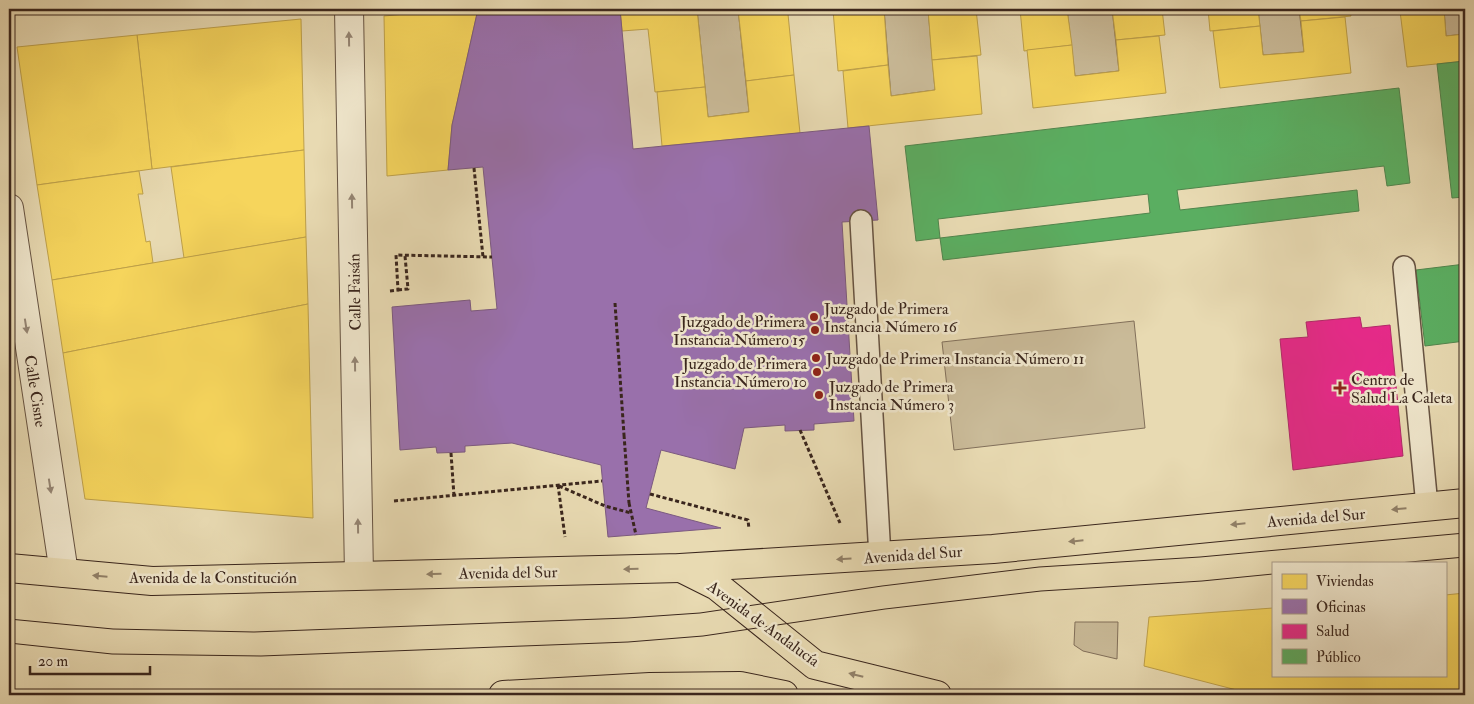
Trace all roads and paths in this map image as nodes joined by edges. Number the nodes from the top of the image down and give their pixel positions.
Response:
1 (349, 9) edge
2 (474, 168) dead end
3 (9, 208) edge
4 (861, 221) dead end
5 (405, 256) junction
6 (483, 257) junction
7 (492, 257) dead end
8 (1404, 267) dead end
9 (398, 290) junction
10 (387, 291) dead end
11 (615, 303) dead end
12 (800, 430) dead end
13 (451, 453) dead end
14 (602, 481) dead end
15 (558, 485) junction
16 (650, 494) dead end
17 (454, 496) junction
18 (394, 501) dead end
19 (1465, 503) edge
20 (1427, 506) junction
21 (631, 513) junction
22 (841, 531) dead end
23 (636, 535) dead end
24 (750, 537) dead end
25 (566, 545) dead end
26 (880, 557) junction
27 (9, 568) edge
28 (680, 568) junction
29 (64, 573) junction
30 (359, 575) junction
31 (503, 695) edge
32 (784, 695) edge
33 (937, 695) edge

30 -> 1 street, Calle Faisán
2 - 6 path
3 -> 29 street, Calle Cisne
4 - 26 lane
5 - 6 path
5 - 9 path
5 - 9 path
6 - 7 path
8 - 20 lane
9 - 10 path
11 - 21 path, bridge
12 - 22 path
13 - 17 path
14 - 15 path
15 - 17 path
15 - 21 path
15 - 25 path
16 - 24 path
17 - 18 path
19 - 20 main road, Avenida del Sur
20 -> 26 main road, Avenida del Sur
21 - 23 path
26 -> 28 main road, Avenida del Sur
27 - 29 main road, Avenida de la Constitución
28 -> 30 main road, Avenida del Sur
33 -> 28 main road, Avenida de Andalucía
30 -> 29 main road, Avenida de la Constitución
31 - 32 main road

